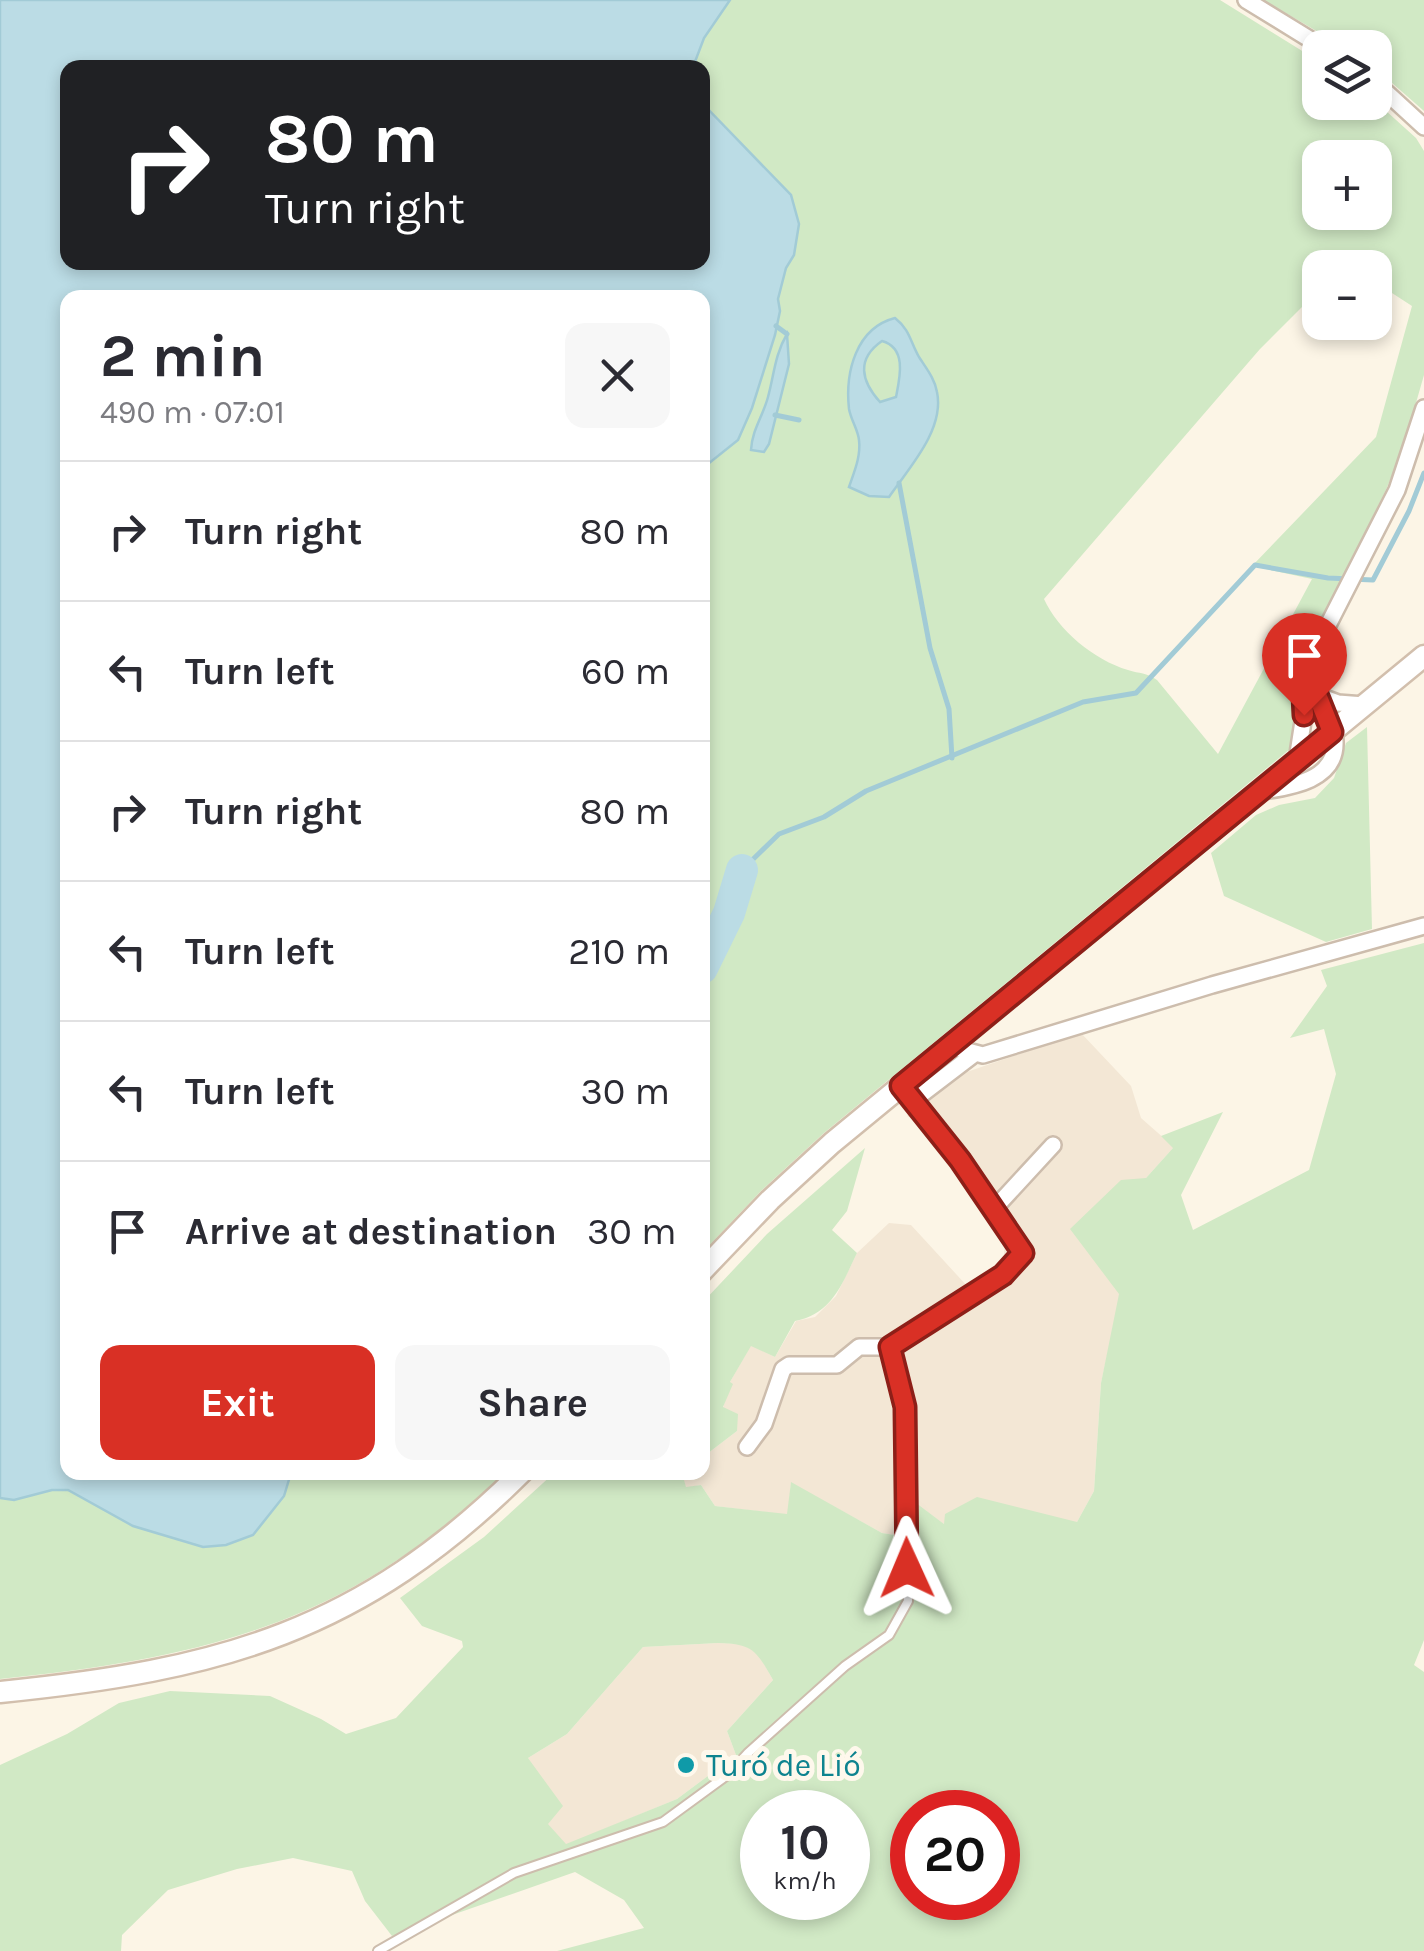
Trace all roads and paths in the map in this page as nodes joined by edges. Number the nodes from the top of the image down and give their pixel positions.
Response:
1 (1246, 0) edge
2 (1302, 34) edge
3 (1392, 98) edge
4 (1424, 127) edge
5 (1424, 408) edge
6 (1314, 652) junction
7 (1424, 656) edge
8 (1319, 696) junction
9 (1364, 706) junction
10 (1304, 715) junction
11 (1332, 732) junction
12 (1297, 760) junction
13 (1259, 792) junction
14 (1424, 926) edge
15 (975, 1024) junction
16 (948, 1046) junction
17 (996, 1050) junction
18 (973, 1055) junction
19 (908, 1093) junction
20 (1053, 1144) dead end
21 (994, 1210) junction
22 (710, 1264) edge
23 (890, 1347) junction
24 (747, 1447) dead end
25 (513, 1480) edge
26 (906, 1534) joint
27 (0, 1692) edge
28 (378, 1951) edge

1 - 2 street
3 - 4 street
5 - 6 street
6 - 8 street
6 - 10 street
7 - 9 main road
8 - 9 street
8 - 11 street
9 - 11 main road
10 - 11 street
10 - 12 street
11 - 12 main road
11 - 13 street
12 - 13 main road
13 - 15 main road
14 - 17 street
15 - 16 main road
15 - 17 street
16 - 18 street
16 - 19 main road
17 - 18 street
18 - 19 street
19 - 21 street
19 - 22 main road
20 - 21 street
21 - 23 street
23 - 24 street
23 - 26 street
25 - 27 main road
26 - 28 lane

